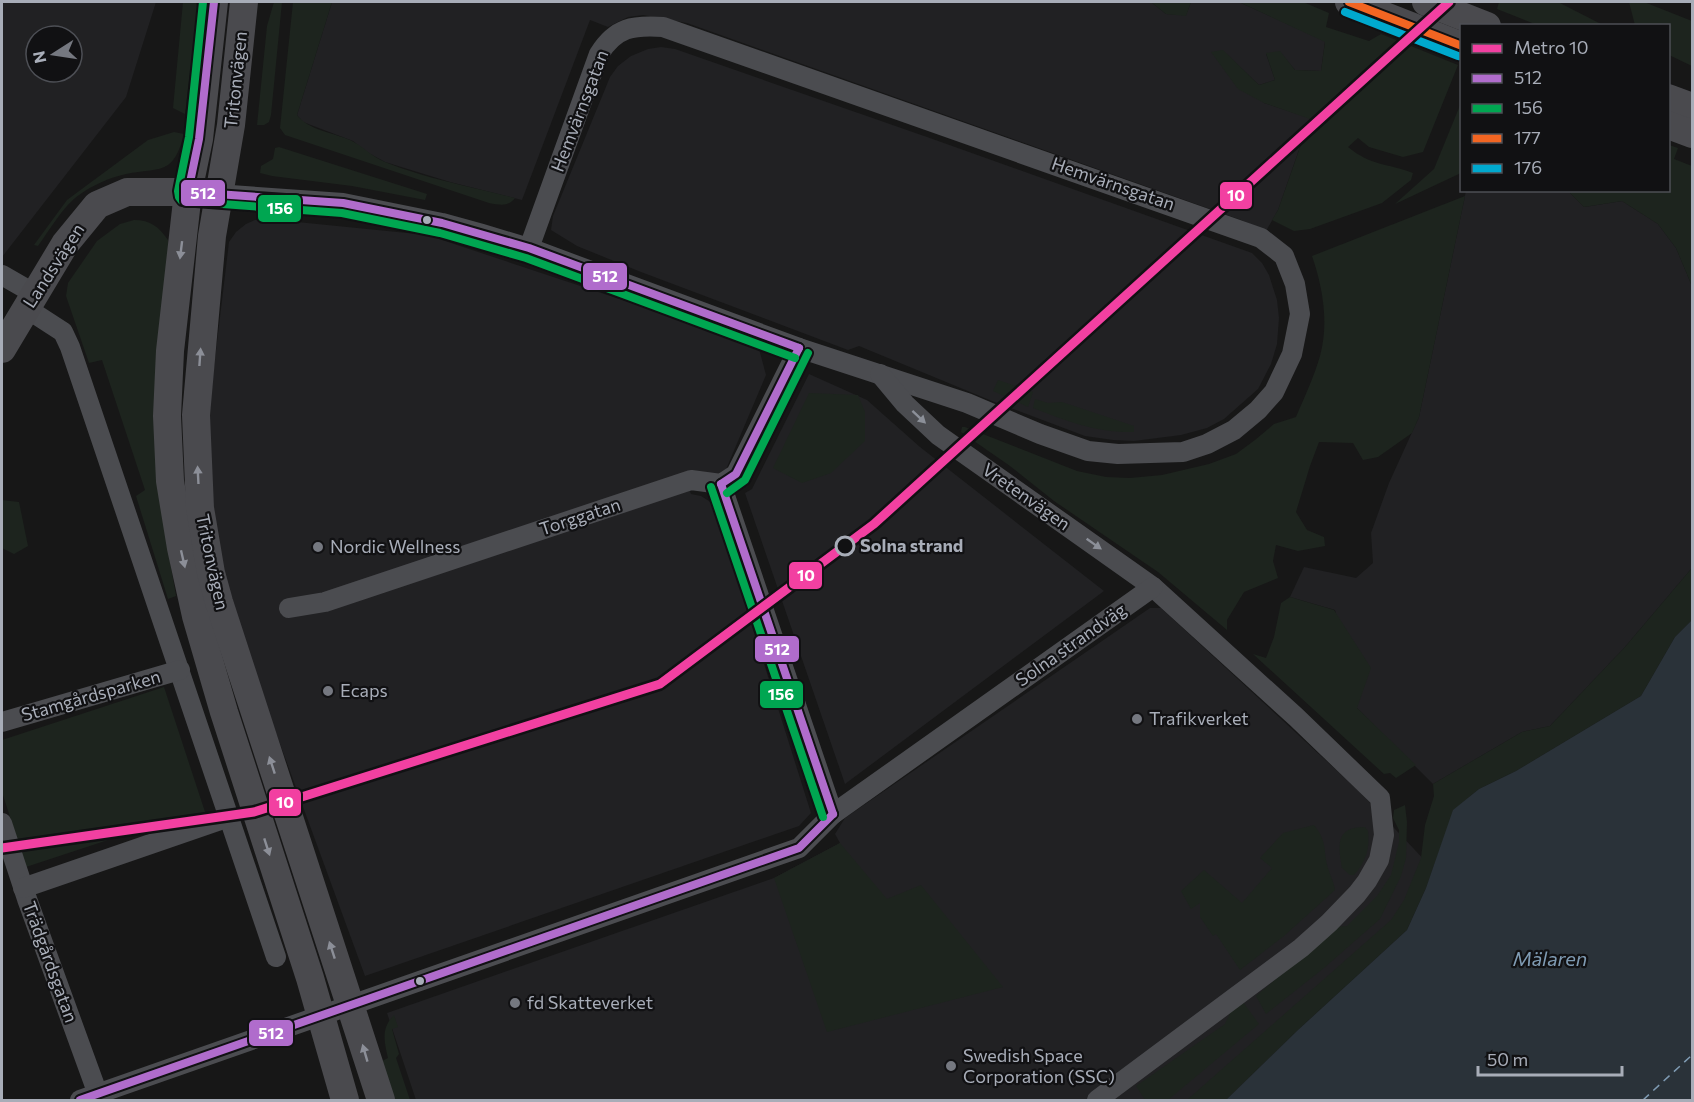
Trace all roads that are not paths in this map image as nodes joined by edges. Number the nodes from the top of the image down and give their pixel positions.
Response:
1 (214, 2) edge
2 (244, 2) edge
3 (1349, 2) edge
4 (1426, 2) edge
5 (1481, 24) edge
6 (1460, 46) edge
7 (1670, 99) edge
8 (1692, 107) edge
9 (1670, 126) edge
10 (1692, 134) edge
11 (188, 192) junction
12 (220, 194) junction
13 (529, 248) junction
14 (2, 275) edge
15 (30, 301) junction
16 (799, 348) junction
17 (2, 349) edge
18 (880, 374) junction
19 (721, 484) junction
20 (1153, 587) junction
21 (289, 608) dead end
22 (180, 670) junction
23 (2, 722) edge
24 (833, 814) junction
25 (229, 817) junction
26 (2, 823) edge
27 (23, 888) junction
28 (276, 957) dead end
29 (351, 1005) junction
30 (322, 1016) junction
31 (93, 1099) edge
32 (345, 1101) edge
33 (381, 1101) edge
34 (1097, 1101) edge

1 - 11 street, Tritonvägen
2 - 12 street, Tritonvägen
3 - 6 street
4 - 5 street
7 - 8 street
9 - 10 street
11 - 12 street
11 - 15 street, Landsvägen
11 -> 30 street, Tritonvägen
12 - 13 street
29 -> 12 street, Tritonvägen
13 - 16 street
13 - 18 street, Hemvärnsgatan
14 - 15 street
15 - 17 street, Landsvägen
15 - 22 street
16 - 18 street
16 - 19 street
18 -> 20 street, Vretenvägen
19 - 21 street, Torggatan
19 - 24 street
20 - 24 street, Solna strandväg
20 - 34 street
22 - 23 street, Stamgårdsparken
22 - 25 street
24 - 29 street, Solna strandväg
25 - 27 street
25 - 28 street
26 - 27 street, Trädgårdsgatan
27 - 31 street, Trädgårdsgatan
29 - 30 street, Solna strandväg
33 -> 29 street, Tritonvägen
30 - 31 street, Solna strandväg
30 - 32 street, Tritonvägen

